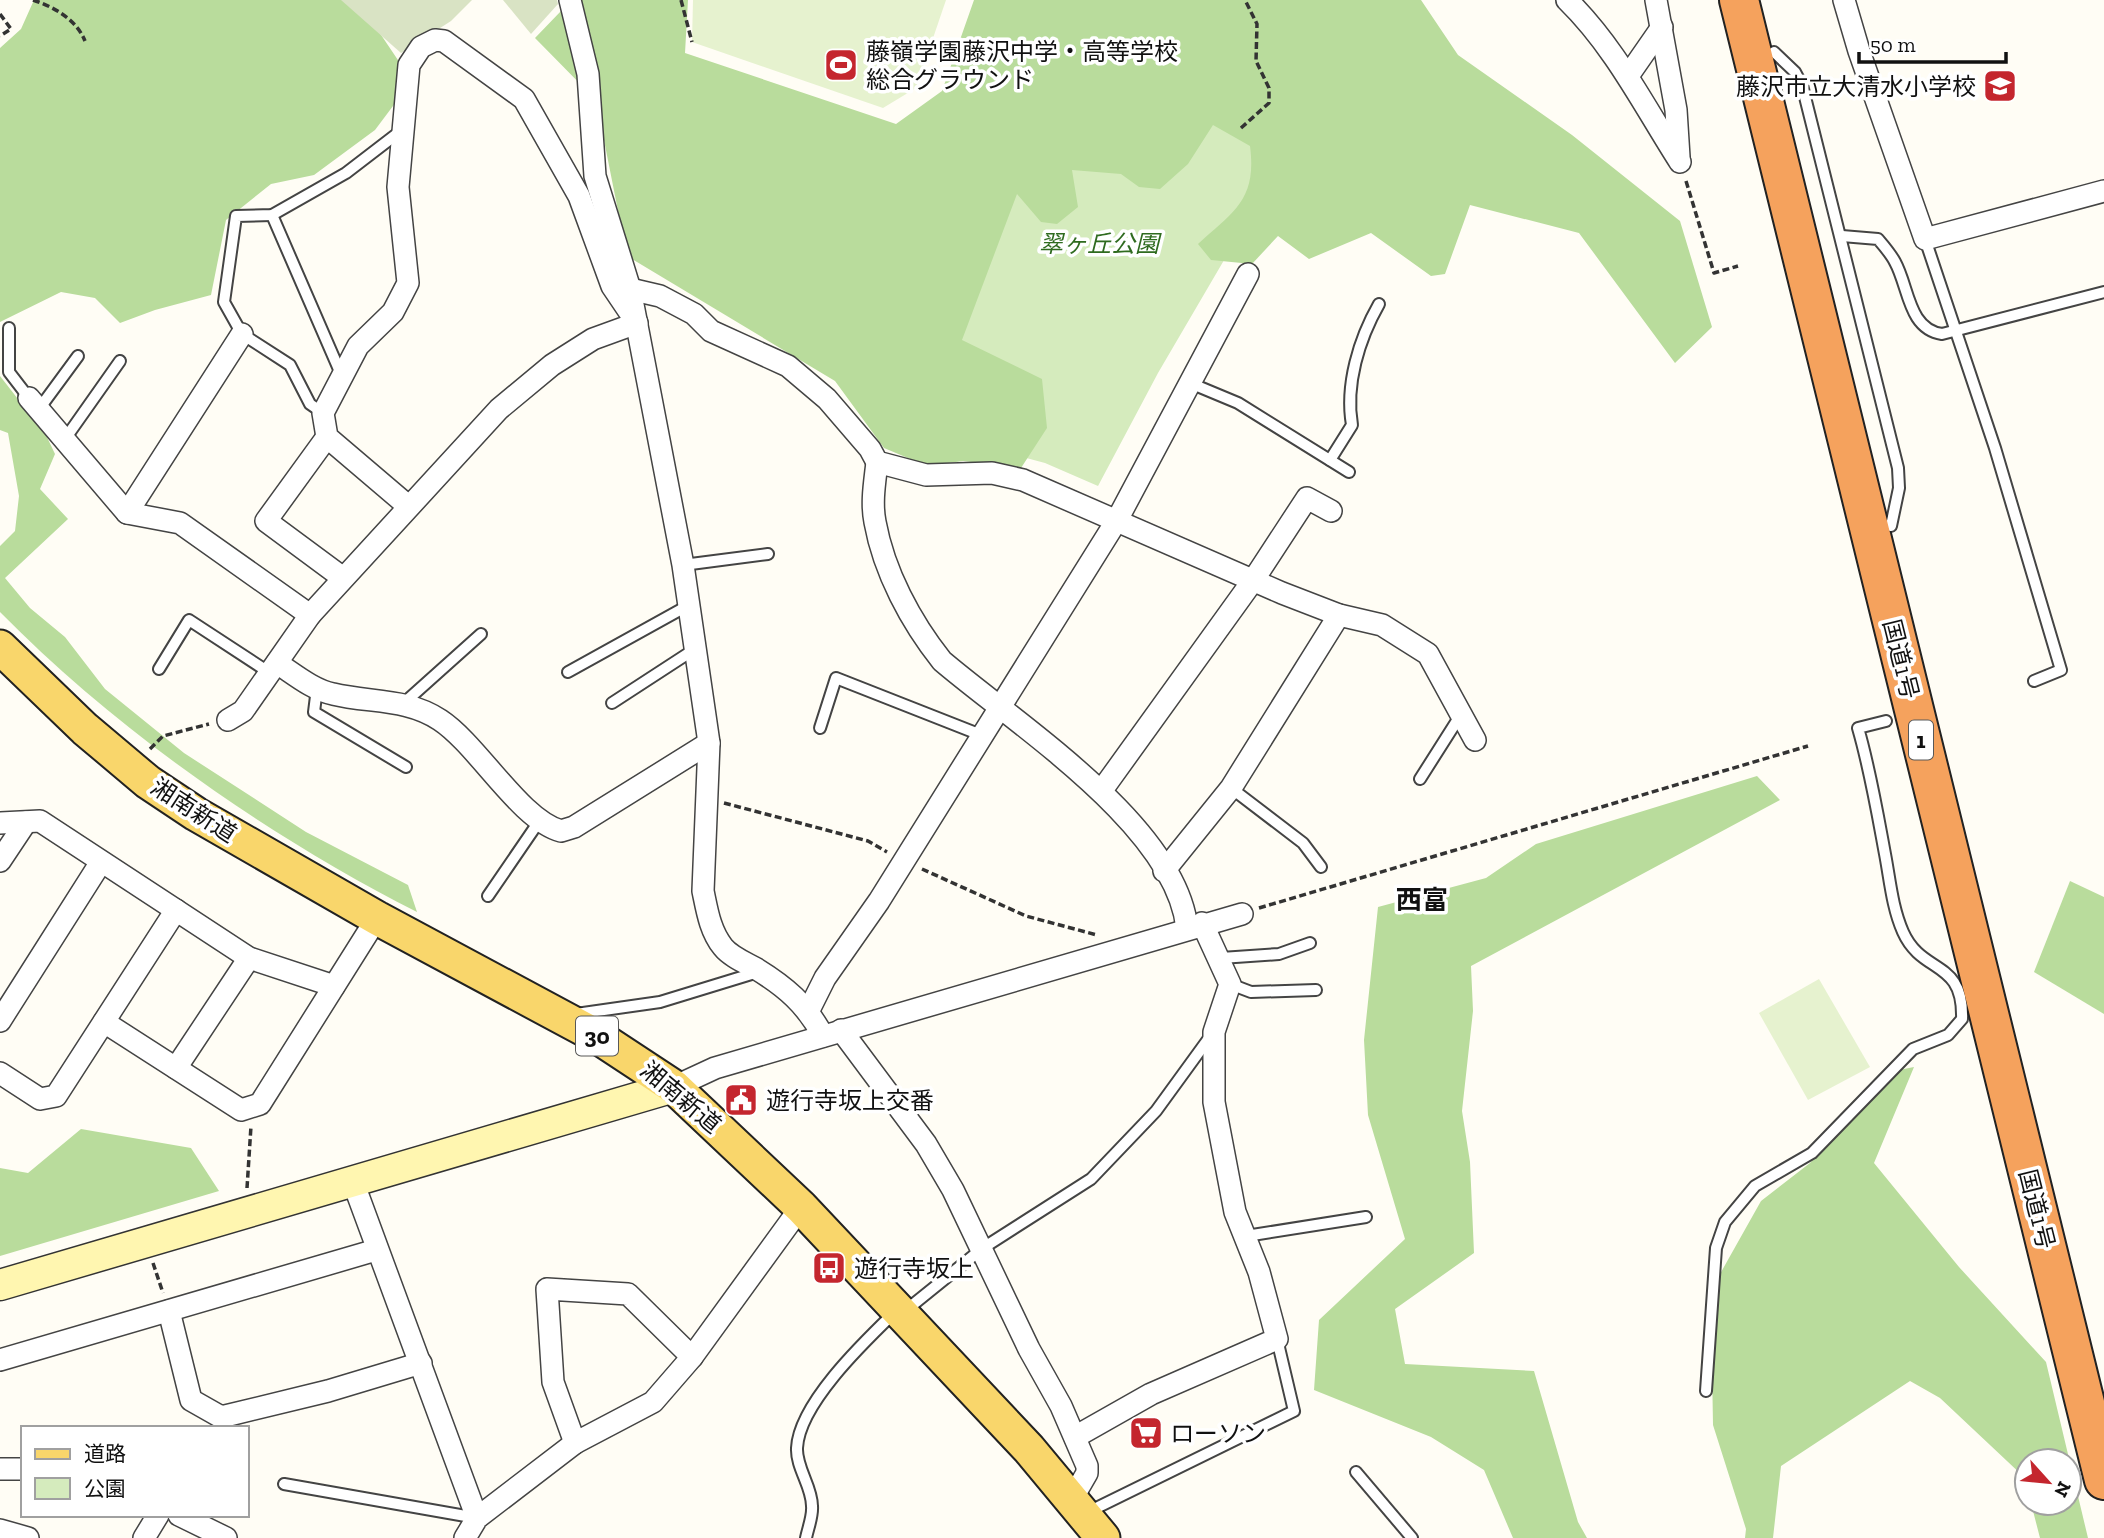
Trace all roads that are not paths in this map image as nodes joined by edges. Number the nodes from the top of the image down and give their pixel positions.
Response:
1 (570, 0) edge
2 (1567, 0) edge
3 (1657, 0) edge
4 (1739, 0) edge
5 (1762, 0) edge
6 (1844, 0) edge
7 (1662, 27) junction
8 (1774, 51) junction
9 (1628, 76) junction
10 (402, 130) junction
11 (2104, 191) edge
12 (272, 215) junction
13 (1842, 236) junction
14 (1926, 239) junction
15 (1248, 274) dead end
16 (630, 289) junction
17 (2104, 292) edge
18 (1379, 304) dead end
19 (637, 323) junction
20 (9, 328) dead end
21 (242, 334) junction
22 (78, 356) dead end
23 (120, 361) dead end
24 (341, 374) junction
25 (1190, 383) junction
26 (34, 403) junction
27 (323, 413) junction
28 (327, 437) junction
29 (65, 439) junction
30 (1330, 460) junction
31 (877, 462) junction
32 (1349, 472) dead end
33 (408, 506) junction
34 (1331, 511) dead end
35 (127, 513) junction
36 (1116, 520) junction
37 (1891, 526) junction
38 (768, 554) dead end
39 (683, 565) junction
40 (342, 578) junction
41 (1254, 579) junction
42 (689, 605) junction
43 (310, 615) junction
44 (1339, 615) junction
45 (481, 634) dead end
46 (0, 647) edge
47 (695, 649) junction
48 (159, 668) dead end
49 (274, 668) junction
50 (568, 672) dead end
51 (2034, 681) dead end
52 (317, 688) junction
53 (404, 703) junction
54 (612, 704) dead end
55 (998, 709) junction
56 (1460, 716) junction
57 (228, 720) road end
58 (1885, 721) dead end
59 (820, 727) dead end
60 (981, 735) junction
61 (1475, 740) dead end
62 (709, 743) junction
63 (405, 767) dead end
64 (1420, 779) dead end
65 (1231, 788) junction
66 (1102, 790) junction
67 (540, 820) junction
68 (26, 822) junction
69 (0, 823) edge
70 (0, 861) edge
71 (102, 862) junction
72 (1321, 867) dead end
73 (1164, 871) junction
74 (488, 896) dead end
75 (176, 910) junction
76 (1242, 914) road end
77 (377, 918) junction
78 (1195, 926) junction
79 (1310, 943) dead end
80 (249, 958) junction
81 (1221, 958) junction
82 (760, 972) junction
83 (1230, 984) junction
84 (334, 986) junction
85 (1316, 990) dead end
86 (809, 1010) junction
87 (560, 1016) junction
88 (0, 1021) edge
89 (104, 1022) junction
90 (1213, 1032) junction
91 (832, 1033) junction
92 (176, 1068) junction
93 (0, 1073) edge
94 (674, 1087) junction
95 (353, 1182) junction
96 (801, 1207) junction
97 (1366, 1217) dead end
98 (1246, 1236) junction
99 (983, 1248) junction
100 (376, 1250) junction
101 (0, 1284) edge
102 (169, 1311) junction
103 (898, 1313) junction
104 (1277, 1339) junction
105 (692, 1357) junction
106 (0, 1360) edge
107 (421, 1363) junction
108 (2104, 1388) edge
109 (1706, 1391) dead end
110 (1075, 1437) junction
111 (575, 1443) junction
112 (0, 1469) edge
113 (21, 1469) edge
114 (1356, 1472) dead end
115 (2104, 1480) edge
116 (284, 1484) dead end
117 (157, 1517) edge
118 (183, 1517) edge
119 (1086, 1517) edge
120 (477, 1518) junction
121 (0, 1530) edge
122 (27, 1538) edge
123 (144, 1538) edge
124 (226, 1538) edge
125 (465, 1538) edge
126 (806, 1538) edge
127 (1412, 1538) edge

1 - 16 street
2 - 9 street
3 - 7 street
4 - 115 highway, 国道1号 / 1
5 - 8 highway, 国道1号 / 1
6 - 14 street
7 - 9 street
7 - 9 street
8 - 13 lane
8 - 37 highway, 国道1号 / 1
10 - 12 lane
10 - 19 street
10 - 24 street
11 - 14 street
12 - 21 lane
12 - 24 lane
13 - 17 lane
13 - 37 lane
14 - 51 lane
15 - 25 street
16 - 19 street
16 - 31 street
18 - 30 lane
19 - 33 street
19 - 39 street
20 - 26 lane
21 - 27 lane
21 - 35 street
22 - 26 lane
23 - 29 lane
24 - 27 street
25 - 30 lane
25 - 36 street
26 - 29 street
27 - 28 street
28 - 33 street
28 - 40 street
29 - 35 street
30 - 32 lane
31 - 36 street
31 - 55 street
33 - 40 street
34 - 41 street
35 - 43 street
36 - 41 street
36 - 55 street
37 - 108 highway, 国道1号 / 1
38 - 39 lane
39 - 42 street
40 - 43 street
41 - 44 street
41 - 66 street
42 - 47 street
42 - 50 lane
43 - 49 street
44 - 56 street
44 - 65 street
45 - 53 lane
46 - 77 main road, 湘南新道 / 30
47 - 54 lane
47 - 62 street
48 - 49 lane
49 - 52 street
49 - 57 street
52 - 53 street
52 - 63 lane
53 - 67 street
55 - 60 street
55 - 66 street
56 - 61 street
56 - 64 lane
58 - 109 lane
59 - 60 lane
60 - 86 street
62 - 67 street
62 - 82 street
65 - 72 lane
65 - 73 street
66 - 73 street
67 - 74 lane
68 - 69 street
68 - 70 street
68 - 71 street
71 - 75 street
71 - 88 street
73 - 78 street
75 - 80 street
75 - 89 street
76 - 78 street
77 - 84 street
77 - 87 main road, 湘南新道 / 30
78 - 81 street
78 - 91 street
79 - 81 lane
80 - 84 street
80 - 92 street
81 - 83 street
82 - 86 street
82 - 87 lane
83 - 85 lane
83 - 90 street
84 - 92 street
86 - 91 street
87 - 94 main road, 湘南新道 / 30
89 - 92 street
89 - 93 street
90 - 98 street
90 - 99 lane
91 - 94 street
91 - 99 street
94 - 95 street
94 - 96 main road, 湘南新道 / 30
95 - 100 street
95 - 101 street
96 - 103 main road, 湘南新道 / 30
96 - 105 street
97 - 98 lane
98 - 104 street
99 - 103 lane
99 - 110 street
100 - 102 street
100 - 107 street
102 - 106 street
102 - 107 street
103 - 119 main road, 湘南新道 / 30
103 - 126 lane
104 - 110 street
104 - 119 lane
105 - 111 street
105 - 111 street
107 - 120 street
110 - 119 street
111 - 120 street
112 - 113 street
114 - 127 lane
116 - 120 lane
117 - 123 street
118 - 124 street
120 - 125 street
121 - 122 street

